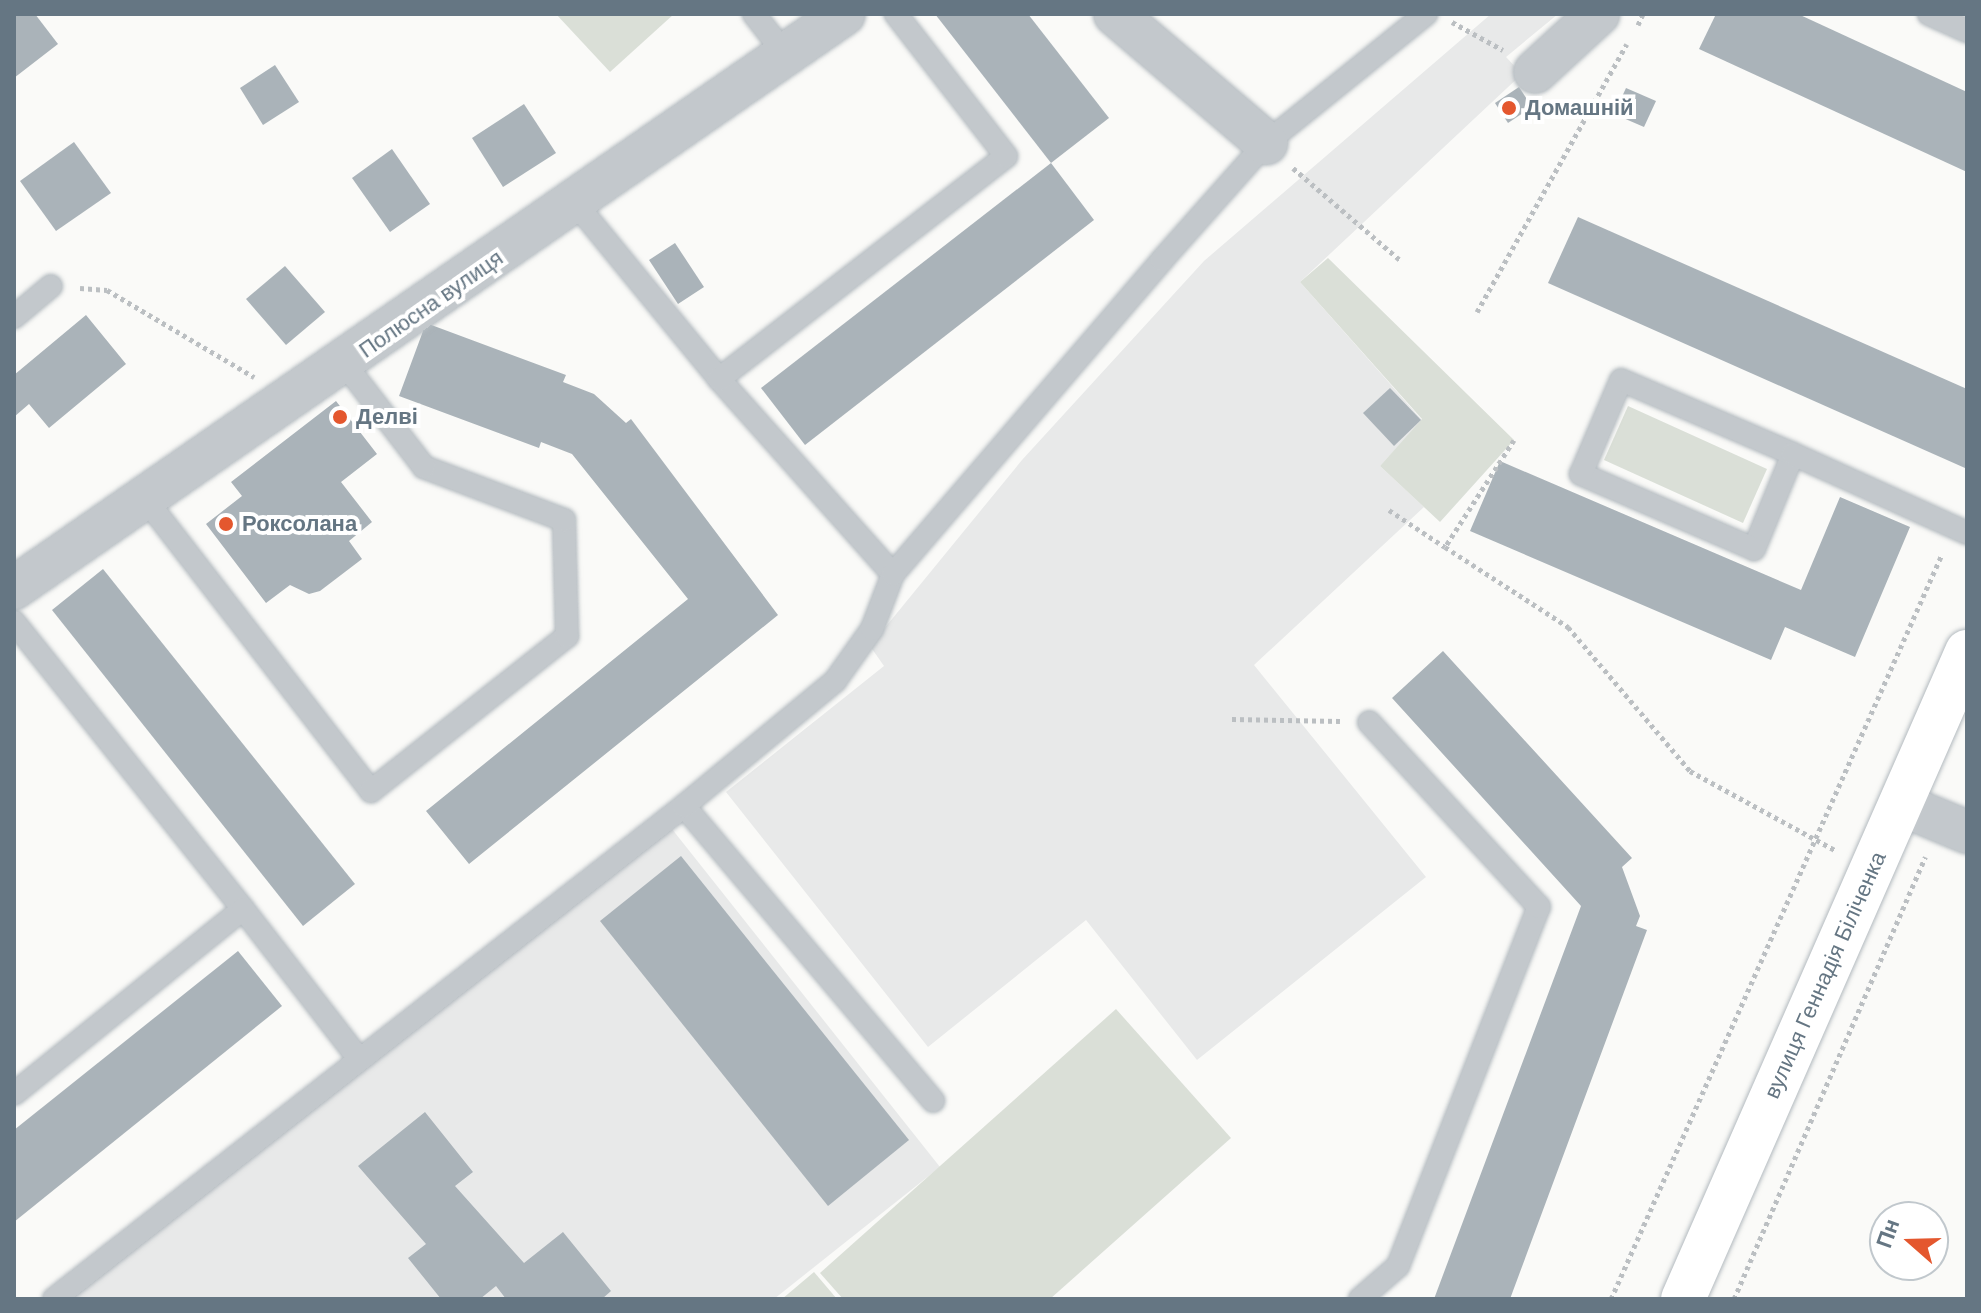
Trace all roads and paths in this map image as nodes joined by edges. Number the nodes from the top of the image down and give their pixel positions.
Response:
1 (754, 14) edge
2 (844, 14) edge
3 (896, 14) edge
4 (1426, 14) edge
5 (1437, 14) edge
6 (1643, 14) edge
7 (1929, 14) edge
8 (1135, 21) edge
9 (1621, 28) edge
10 (1967, 31) edge
11 (786, 55) junction
12 (1535, 72) joint
13 (1266, 143) junction
14 (576, 204) junction
15 (1400, 260) dead end
16 (51, 286) joint
17 (1477, 312) dead end
18 (14, 317) edge
19 (344, 363) junction
20 (719, 379) junction
21 (288, 398) junction
22 (1514, 440) dead end
23 (1793, 454) junction
24 (143, 496) junction
25 (1389, 510) dead end
26 (1960, 530) edge
27 (1445, 547) junction
28 (893, 574) junction
29 (14, 588) edge
30 (14, 622) edge
31 (1967, 652) edge
32 (1232, 719) dead end
33 (1369, 722) joint
34 (1900, 804) junction
35 (684, 806) junction
36 (1954, 827) edge
37 (1814, 841) junction
38 (1872, 867) junction
39 (243, 909) junction
40 (359, 1059) junction
41 (14, 1094) edge
42 (933, 1101) dead end
43 (54, 1299) edge
44 (1360, 1299) edge
45 (1611, 1299) edge
46 (1683, 1299) edge
47 (1734, 1299) edge

1 - 11 lane
2 - 11 street, Полюсна вулиця
3 - 20 lane
4 - 13 lane
5 - 12 path
6 - 9 path
7 - 10 lane
8 - 13 street
9 - 12 street
9 - 17 path
11 - 14 street, Полюсна вулиця
13 - 15 path
13 - 28 lane
14 - 19 street, Полюсна вулиця
14 - 20 lane
16 - 18 lane
16 - 21 path
19 - 21 street, Полюсна вулиця
19 - 24 lane
20 - 28 lane
21 - 24 street, Полюсна вулиця
22 - 27 path
23 - 23 lane
23 - 26 lane
24 - 29 street, Полюсна вулиця
25 - 27 path
26 - 37 path
27 - 37 path
28 - 35 lane
30 - 39 lane
31 - 34 main road, вулиця Геннадія Біліченка
32 - 33 path
33 - 44 lane
34 - 36 street
34 - 38 main road, вулиця Геннадія Біліченка
35 - 40 lane
35 - 42 lane
36 - 47 path
37 - 38 path
37 - 45 path
38 - 46 main road, вулиця Геннадія Біліченка
39 - 40 lane
39 - 41 lane
40 - 43 lane

